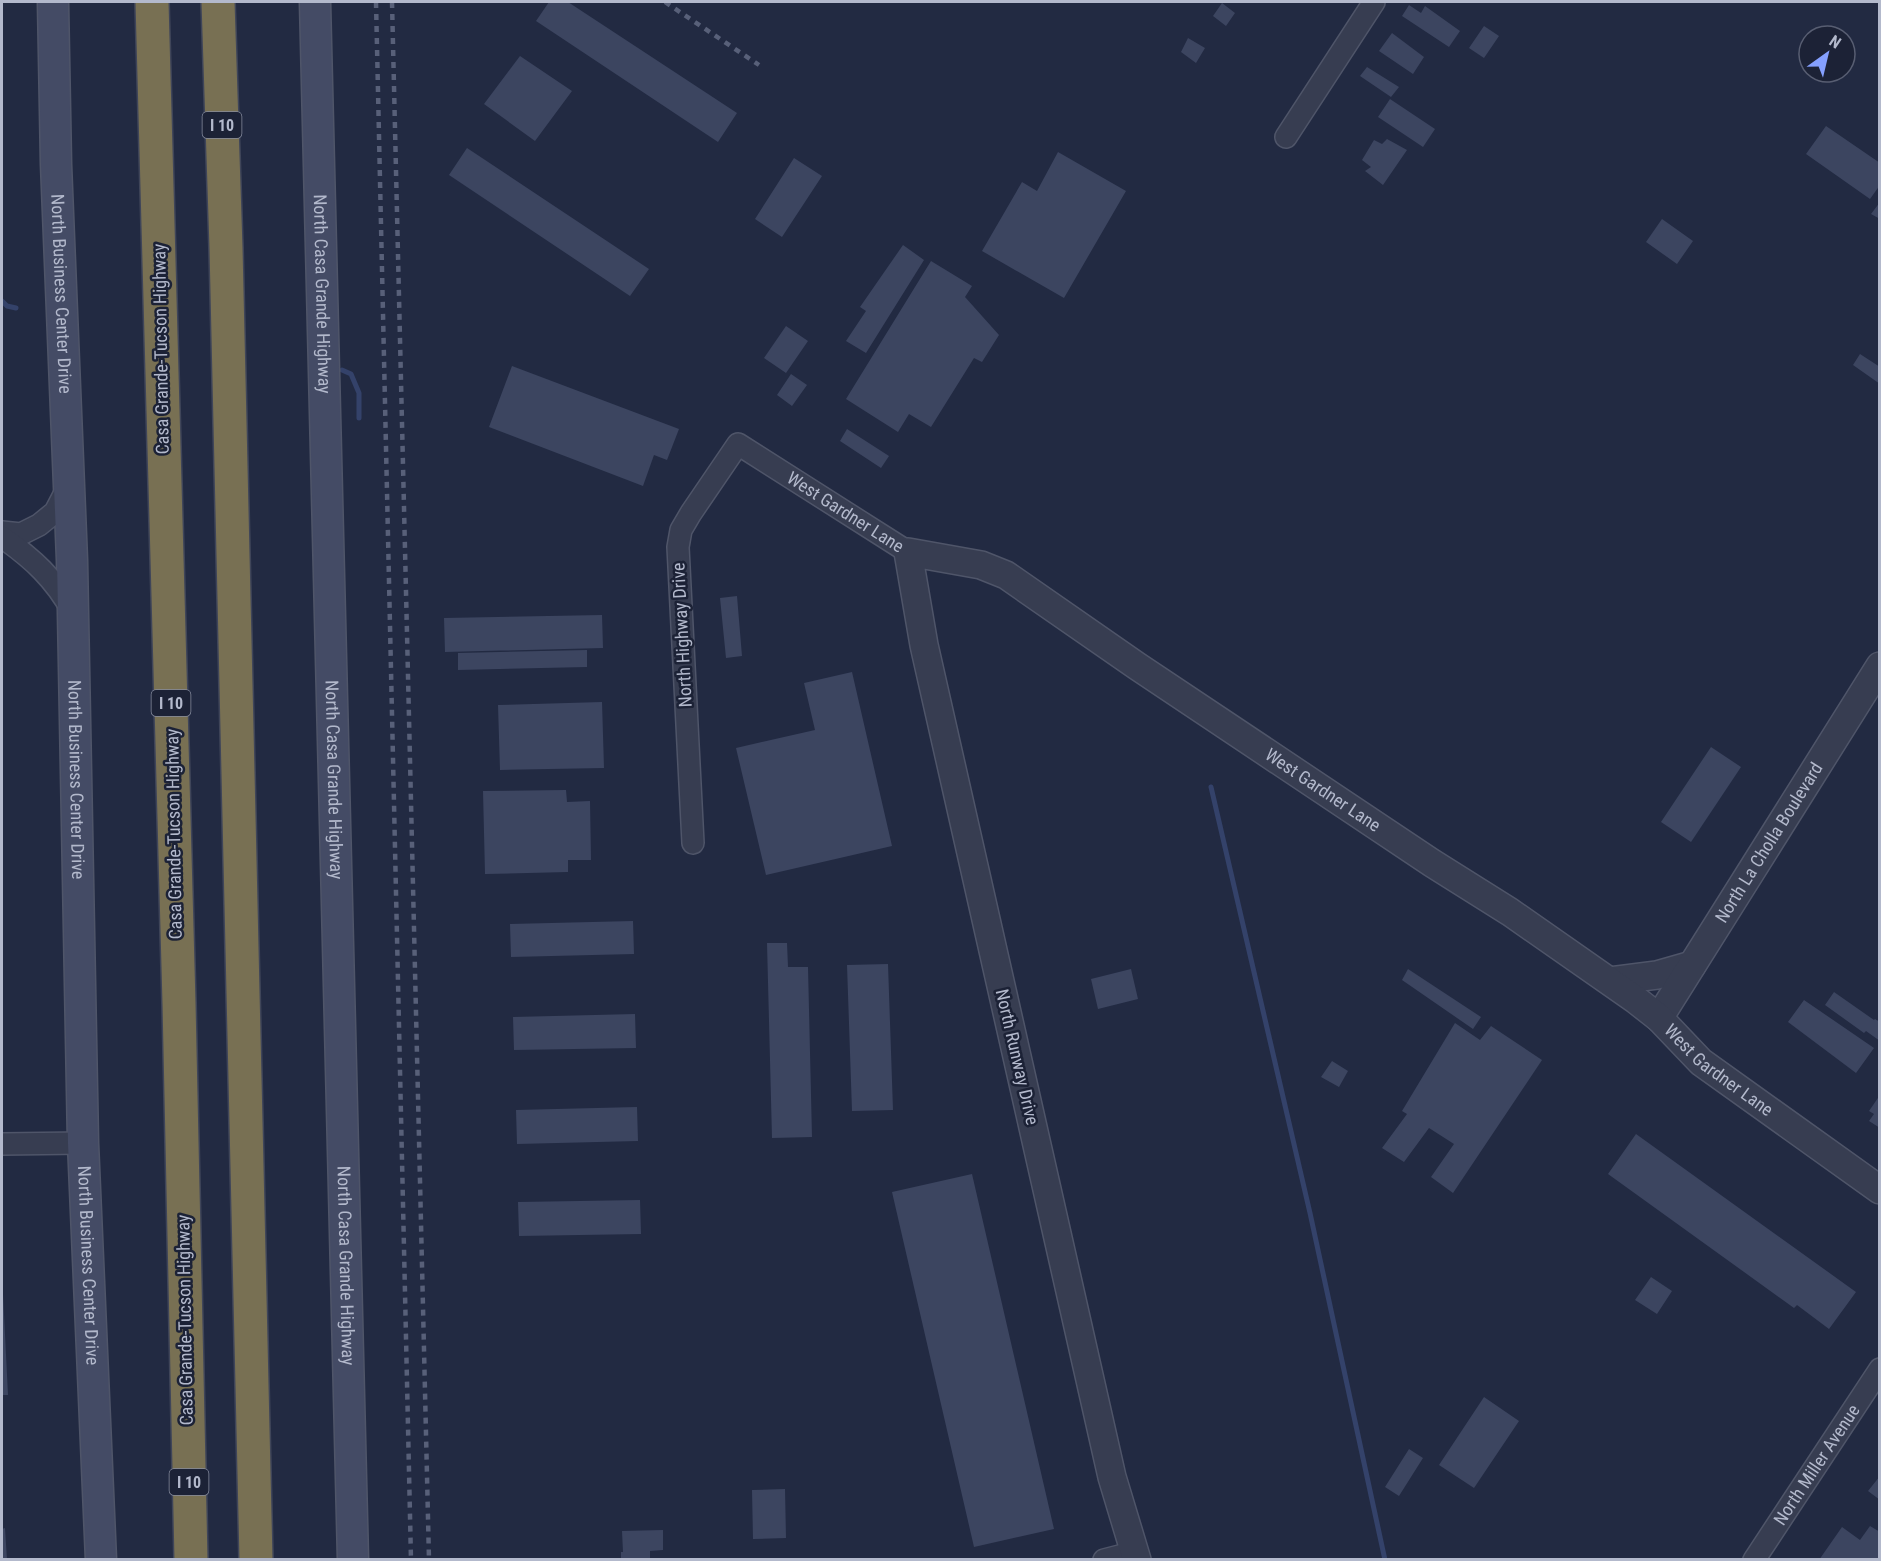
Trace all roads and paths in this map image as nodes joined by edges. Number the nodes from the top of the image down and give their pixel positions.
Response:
1 (52, 2) edge
2 (152, 2) edge
3 (218, 2) edge
4 (315, 2) edge
5 (1374, 2) edge
6 (1286, 137) dead end
7 (738, 444) joint
8 (69, 486) junction
9 (2, 532) edge
10 (2, 537) edge
11 (908, 552) junction
12 (73, 612) junction
13 (1880, 666) edge
14 (693, 843) dead end
15 (1692, 965) junction
16 (1610, 981) junction
17 (1659, 1018) junction
18 (83, 1143) junction
19 (2, 1144) edge
20 (1880, 1190) edge
21 (1880, 1370) edge
22 (1136, 1556) edge
23 (101, 1560) edge
24 (191, 1560) edge
25 (256, 1560) edge
26 (353, 1560) edge
27 (1104, 1560) edge
28 (1754, 1560) edge

1 - 8 main road, North Business Center Drive
2 - 24 highway, Casa Grande-Tucson Highway / I 10
3 - 25 highway, I 10
4 - 26 main road, North Casa Grande Highway
5 - 6 street
7 - 11 street, West Gardner Lane
7 - 14 street, North Highway Drive
8 - 9 street
8 - 12 main road, North Business Center Drive
10 - 12 street
11 - 16 street, West Gardner Lane
11 - 22 street, North Runway Drive
12 - 18 main road, North Business Center Drive
13 - 15 street, North La Cholla Boulevard
15 - 16 street
15 - 17 street, North La Cholla Boulevard
16 - 17 street, West Gardner Lane
17 - 20 street, West Gardner Lane
18 - 19 street
18 - 23 main road, North Business Center Drive
21 - 28 street, North Miller Avenue
22 - 27 street

